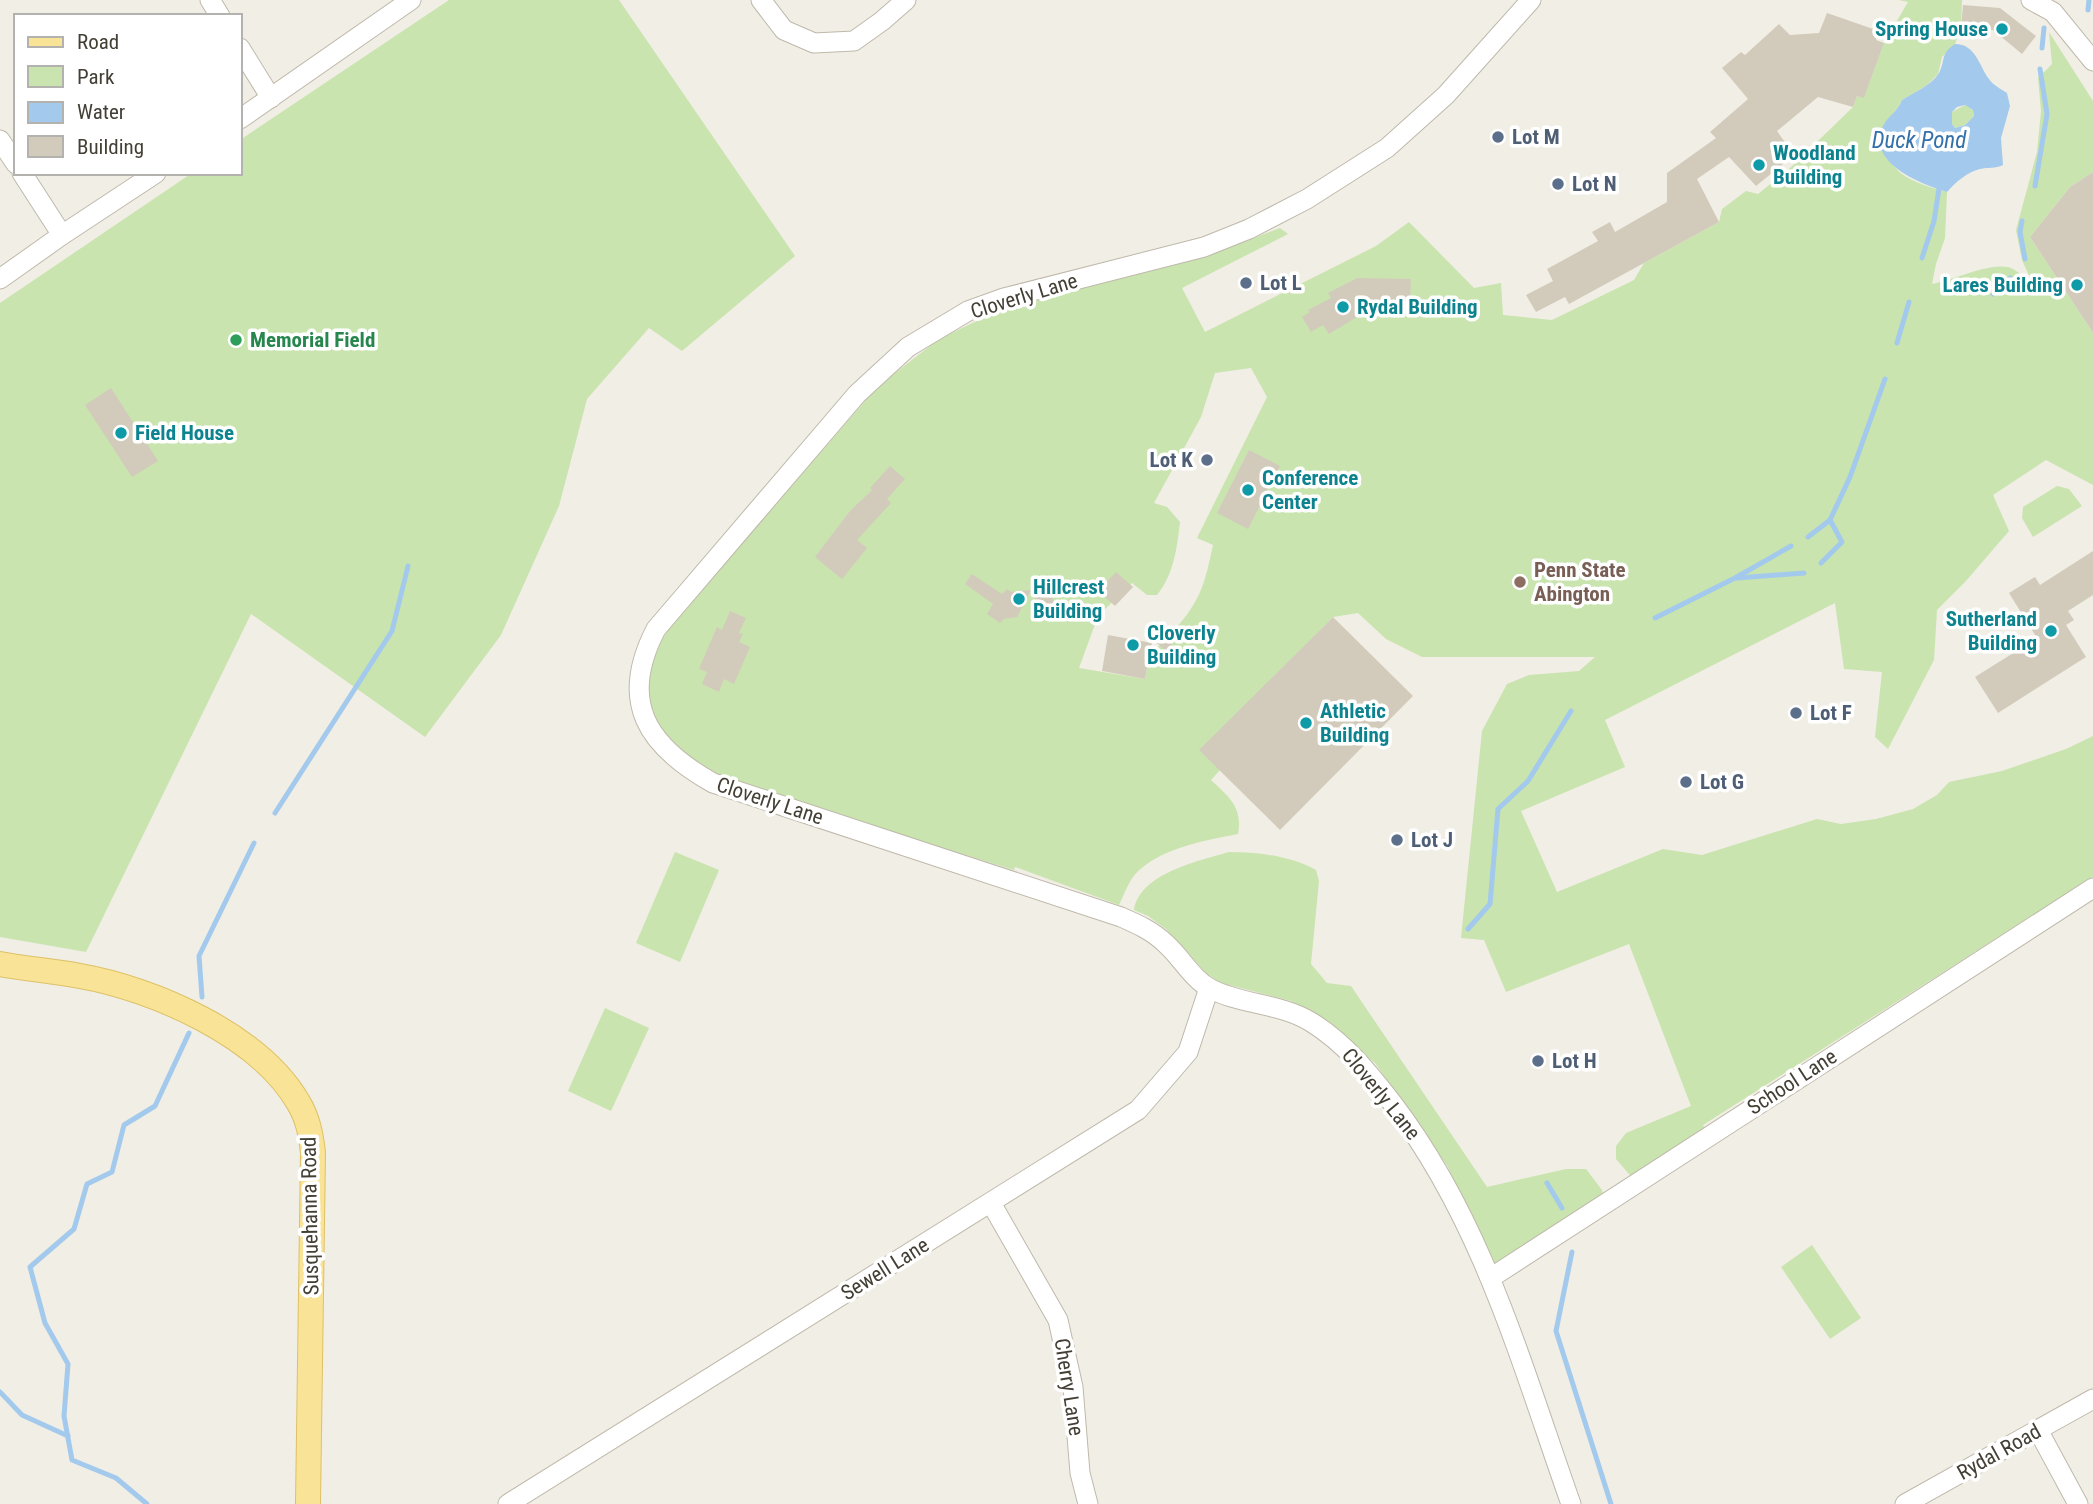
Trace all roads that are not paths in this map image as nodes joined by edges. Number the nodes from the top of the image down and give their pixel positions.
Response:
1 (411, 0) edge
2 (761, 0) edge
3 (905, 0) edge
4 (1531, 0) edge
5 (2031, 0) edge
6 (2053, 6) edge
7 (242, 51) edge
8 (2093, 61) edge
9 (271, 98) junction
10 (242, 118) edge
11 (0, 140) edge
12 (14, 161) edge
13 (23, 175) edge
14 (153, 175) edge
15 (62, 235) junction
16 (0, 279) edge
17 (2093, 888) edge
18 (0, 964) edge
19 (1209, 988) junction
20 (991, 1203) junction
21 (1492, 1277) junction
22 (2093, 1399) edge
23 (2038, 1430) junction
24 (307, 1504) edge
25 (509, 1504) edge
26 (1088, 1504) edge
27 (1570, 1504) edge
28 (1905, 1504) edge
29 (2078, 1504) edge

1 - 9 street
2 - 3 street
4 - 19 street, Cloverly Lane
5 - 6 street
6 - 8 street
7 - 9 street
9 - 10 street
11 - 12 street
13 - 15 street
14 - 15 street
15 - 16 street
17 - 21 street, School Lane
18 - 24 main road, Susquehanna Road
19 - 20 street, Sewell Lane
19 - 21 street, Cloverly Lane
20 - 25 street, Sewell Lane
20 - 26 street, Cherry Lane
21 - 27 street, Cloverly Lane
22 - 23 street, Rydal Road
23 - 28 street, Rydal Road
23 - 29 street

